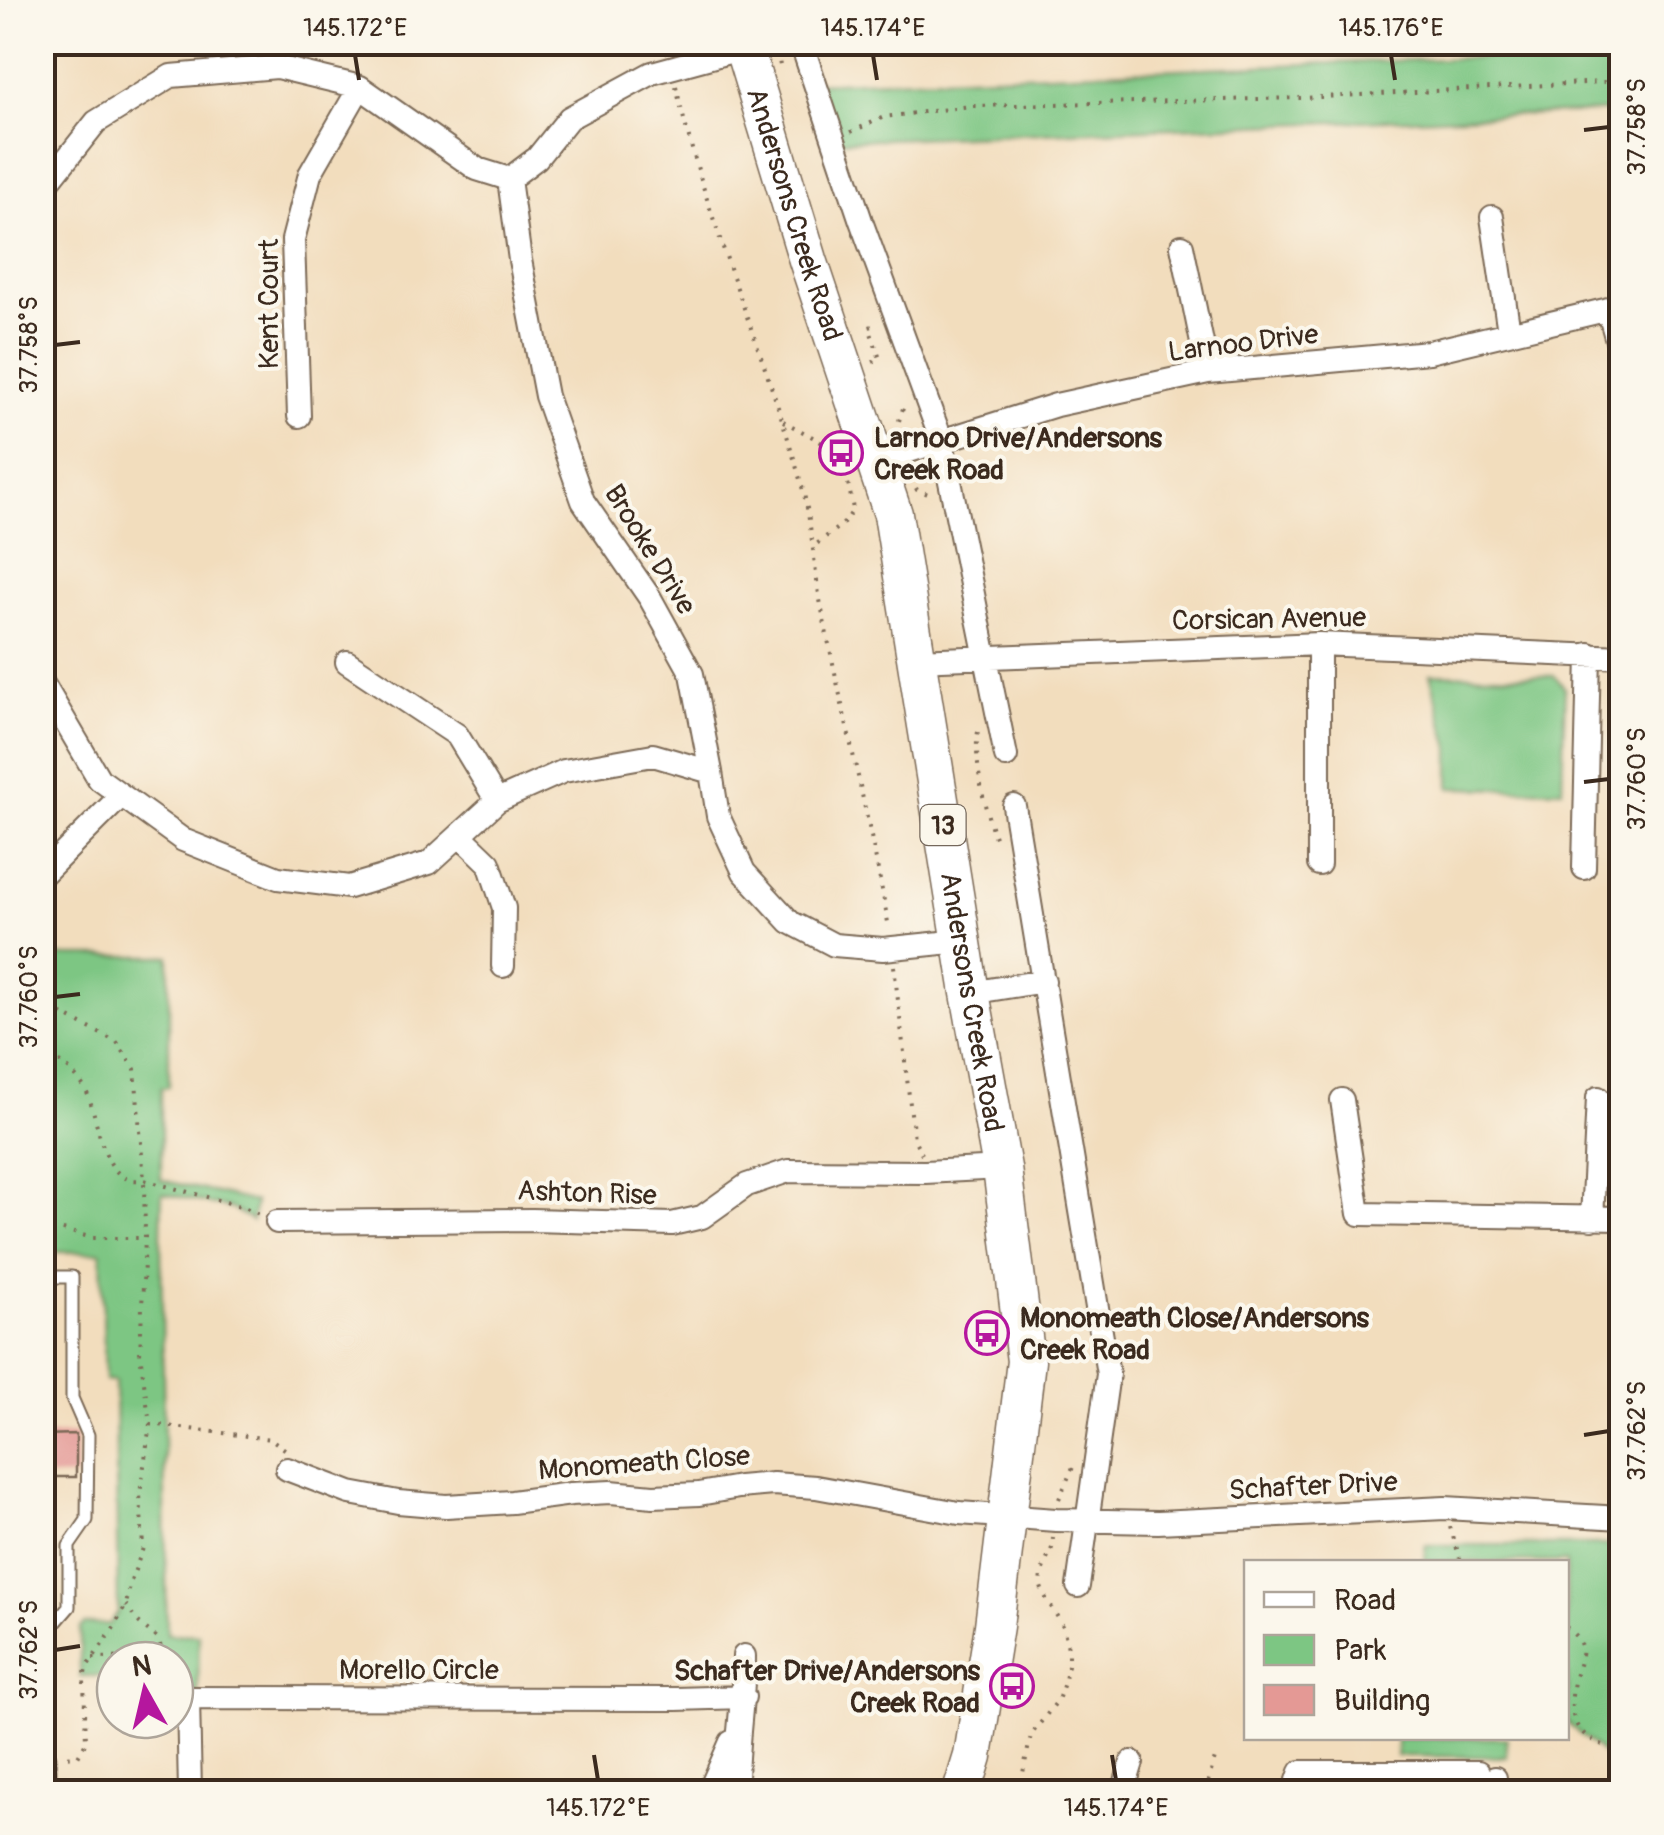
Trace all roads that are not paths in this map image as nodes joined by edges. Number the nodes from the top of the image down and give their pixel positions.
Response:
1 (801, 42) edge
2 (743, 45) edge
3 (360, 87) junction
4 (509, 179) junction
5 (42, 190) edge
6 (1492, 217) dead end
7 (1182, 246) dead end
8 (1615, 307) edge
9 (1509, 332) junction
10 (1622, 358) edge
11 (1208, 372) junction
12 (299, 416) dead end
13 (942, 442) junction
14 (877, 461) junction
15 (1319, 644) junction
16 (1589, 654) junction
17 (986, 656) junction
18 (1622, 657) edge
19 (918, 660) junction
20 (347, 662) dead end
21 (42, 682) edge
22 (1006, 756) dead end
23 (711, 772) junction
24 (122, 796) junction
25 (497, 801) junction
26 (1014, 806) dead end
27 (460, 836) junction
28 (1319, 864) dead end
29 (1584, 868) dead end
30 (42, 875) edge
31 (961, 941) junction
32 (503, 966) dead end
33 (1044, 981) junction
34 (970, 993) junction
35 (1598, 1098) dead end
36 (1342, 1100) dead end
37 (1002, 1168) junction
38 (1622, 1218) edge
39 (1592, 1219) junction
40 (277, 1222) road end
41 (42, 1277) edge
42 (289, 1466) road end
43 (1008, 1518) junction
44 (1622, 1518) edge
45 (1086, 1520) junction
46 (1078, 1586) dead end
47 (994, 1626) junction
48 (42, 1638) edge
49 (744, 1656) dead end
50 (744, 1697) junction
51 (739, 1726) junction
52 (50, 1757) road end
53 (1132, 1762) dead end
54 (1490, 1781) edge
55 (50, 1792) edge
56 (190, 1792) edge
57 (709, 1792) edge
58 (736, 1792) edge
59 (940, 1792) edge
60 (962, 1792) edge
61 (1123, 1792) edge
62 (1294, 1792) edge

1 - 13 street
2 - 4 street
2 - 14 main road, Andersons Creek Road / 13
3 - 4 street
3 - 5 street
3 - 12 street, Kent Court
4 - 23 street, Brooke Drive
6 - 9 street
7 - 11 street
8 - 9 street, Larnoo Drive
8 - 10 street
9 - 11 street, Larnoo Drive
11 - 13 street, Larnoo Drive
13 - 14 street, Larnoo Drive
13 - 17 street
14 - 19 main road, Andersons Creek Road / 13
15 - 16 street, Corsican Avenue
15 - 17 street, Corsican Avenue
15 - 28 street
16 - 18 street, Corsican Avenue
16 - 29 street
17 - 19 street, Corsican Avenue
17 - 22 street
19 - 31 main road, Andersons Creek Road / 13
20 - 25 street
21 - 24 street
23 - 25 street
23 - 31 street, Brooke Drive
24 - 27 street
24 - 30 street
25 - 27 street
26 - 33 street
27 - 32 street
31 - 34 main road, Andersons Creek Road / 13
33 - 34 street
33 - 45 street
34 - 37 main road, Andersons Creek Road / 13
35 - 39 street
36 - 39 street
37 - 40 street, Ashton Rise
37 - 43 main road, Andersons Creek Road / 13
38 - 39 street
41 - 48 lane
42 - 43 street, Monomeath Close
43 - 45 street, Schafter Drive
43 - 47 main road, Andersons Creek Road / 13
44 - 45 street, Schafter Drive
45 - 46 street
47 - 59 main road, Andersons Creek Road / 13
47 - 60 main road, Andersons Creek Road / 13
49 - 50 street
50 - 51 street
50 - 56 street, Morello Circle
51 - 57 street
51 - 58 street
52 - 55 lane
53 - 61 street
54 - 62 street
57 - 58 street

